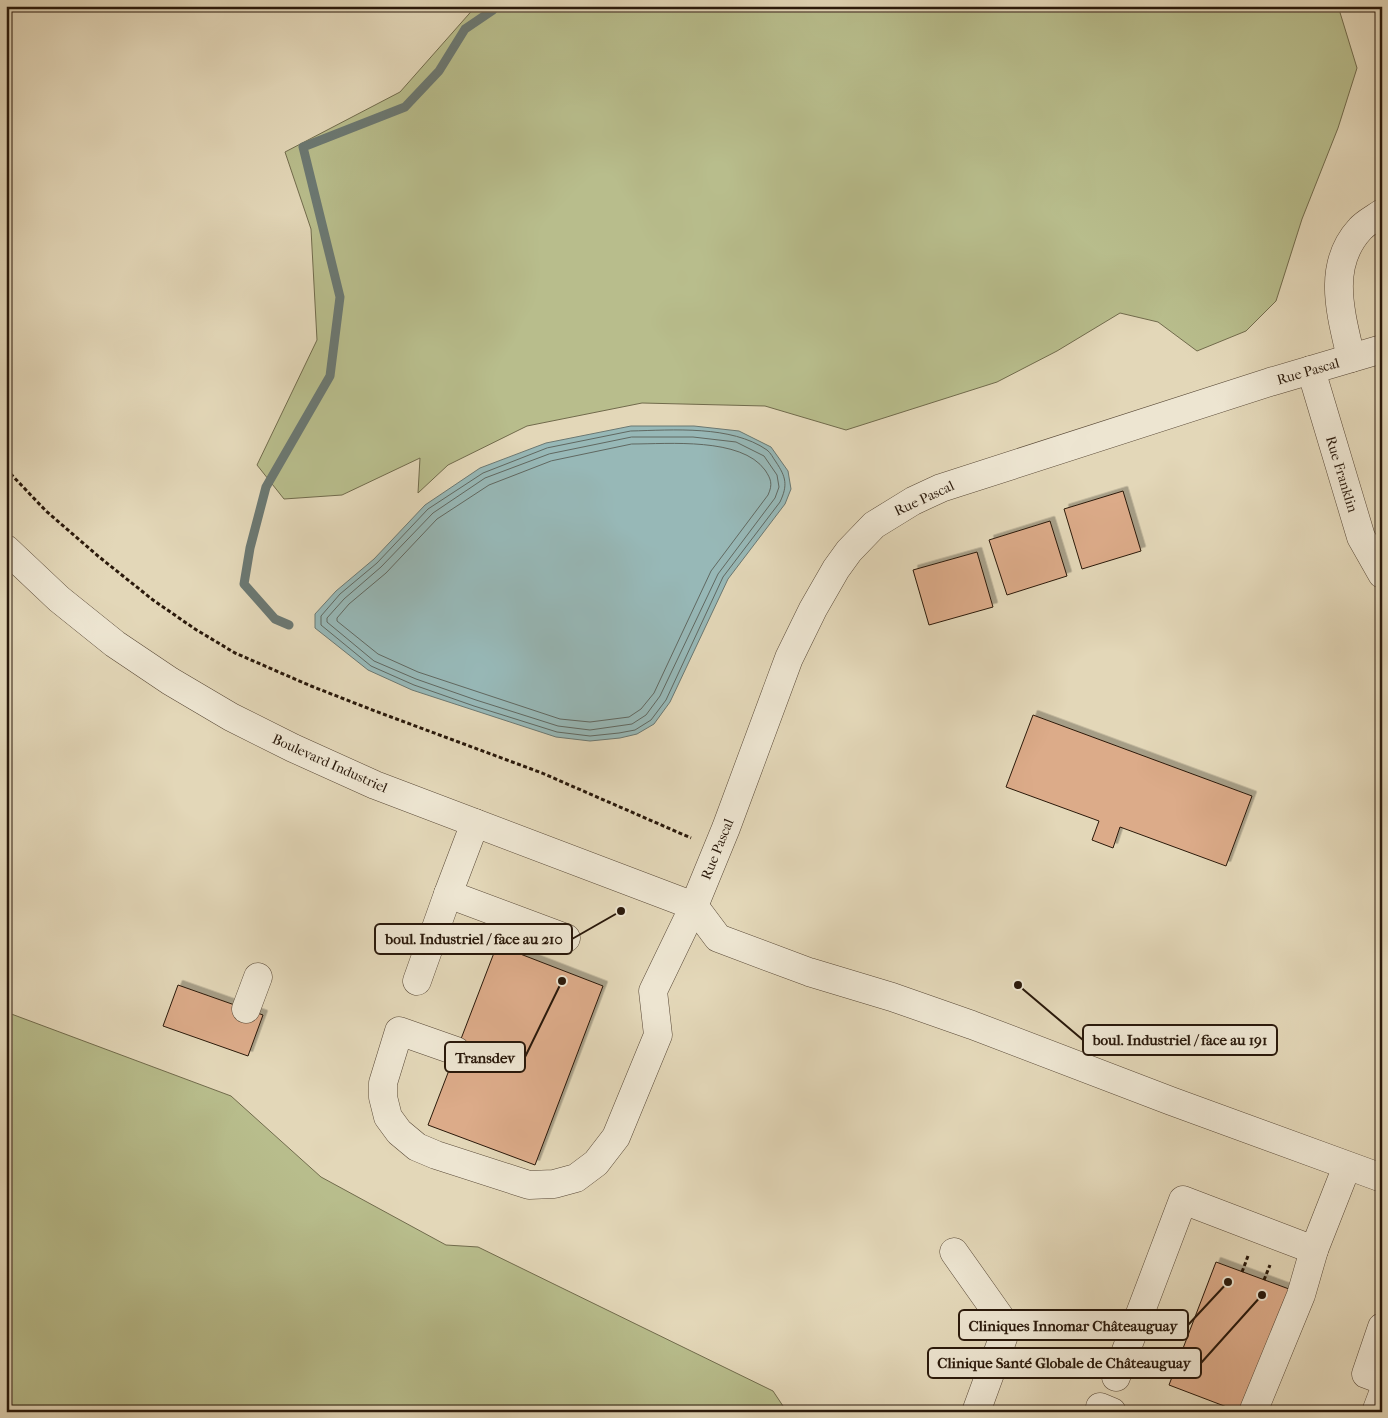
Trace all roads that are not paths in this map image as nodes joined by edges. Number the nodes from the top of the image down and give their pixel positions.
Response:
1 (1382, 213) edge
2 (1382, 349) edge
3 (1351, 358) junction
4 (1311, 370) junction
5 (6, 549) edge
6 (1382, 574) edge
7 (475, 823) junction
8 (448, 894) junction
9 (694, 906) junction
10 (566, 938) dead end
11 (258, 977) dead end
12 (417, 981) dead end
13 (246, 1009) dead end
14 (456, 1051) dead end
15 (1347, 1166) junction
16 (1382, 1178) edge
17 (1314, 1250) junction
18 (954, 1252) dead end
19 (1382, 1327) edge
20 (1116, 1377) dead end
21 (1382, 1380) edge
22 (1382, 1396) edge
23 (976, 1412) edge
24 (1254, 1412) edge
25 (1376, 1412) edge

1 - 3 street
2 - 3 street, Rue Pascal
3 - 4 street, Rue Pascal
4 - 6 street, Rue Franklin
4 - 9 street, Rue Pascal
5 - 7 street, Boulevard Industriel
7 - 8 street
7 - 9 street, Boulevard Industriel
8 - 10 street
8 - 12 street
9 - 14 street, Rue Pascal
9 - 15 street
11 - 13 street
15 - 16 street
15 - 17 street
17 - 20 street
17 - 24 street
18 - 23 street
19 - 21 street
22 - 25 street

